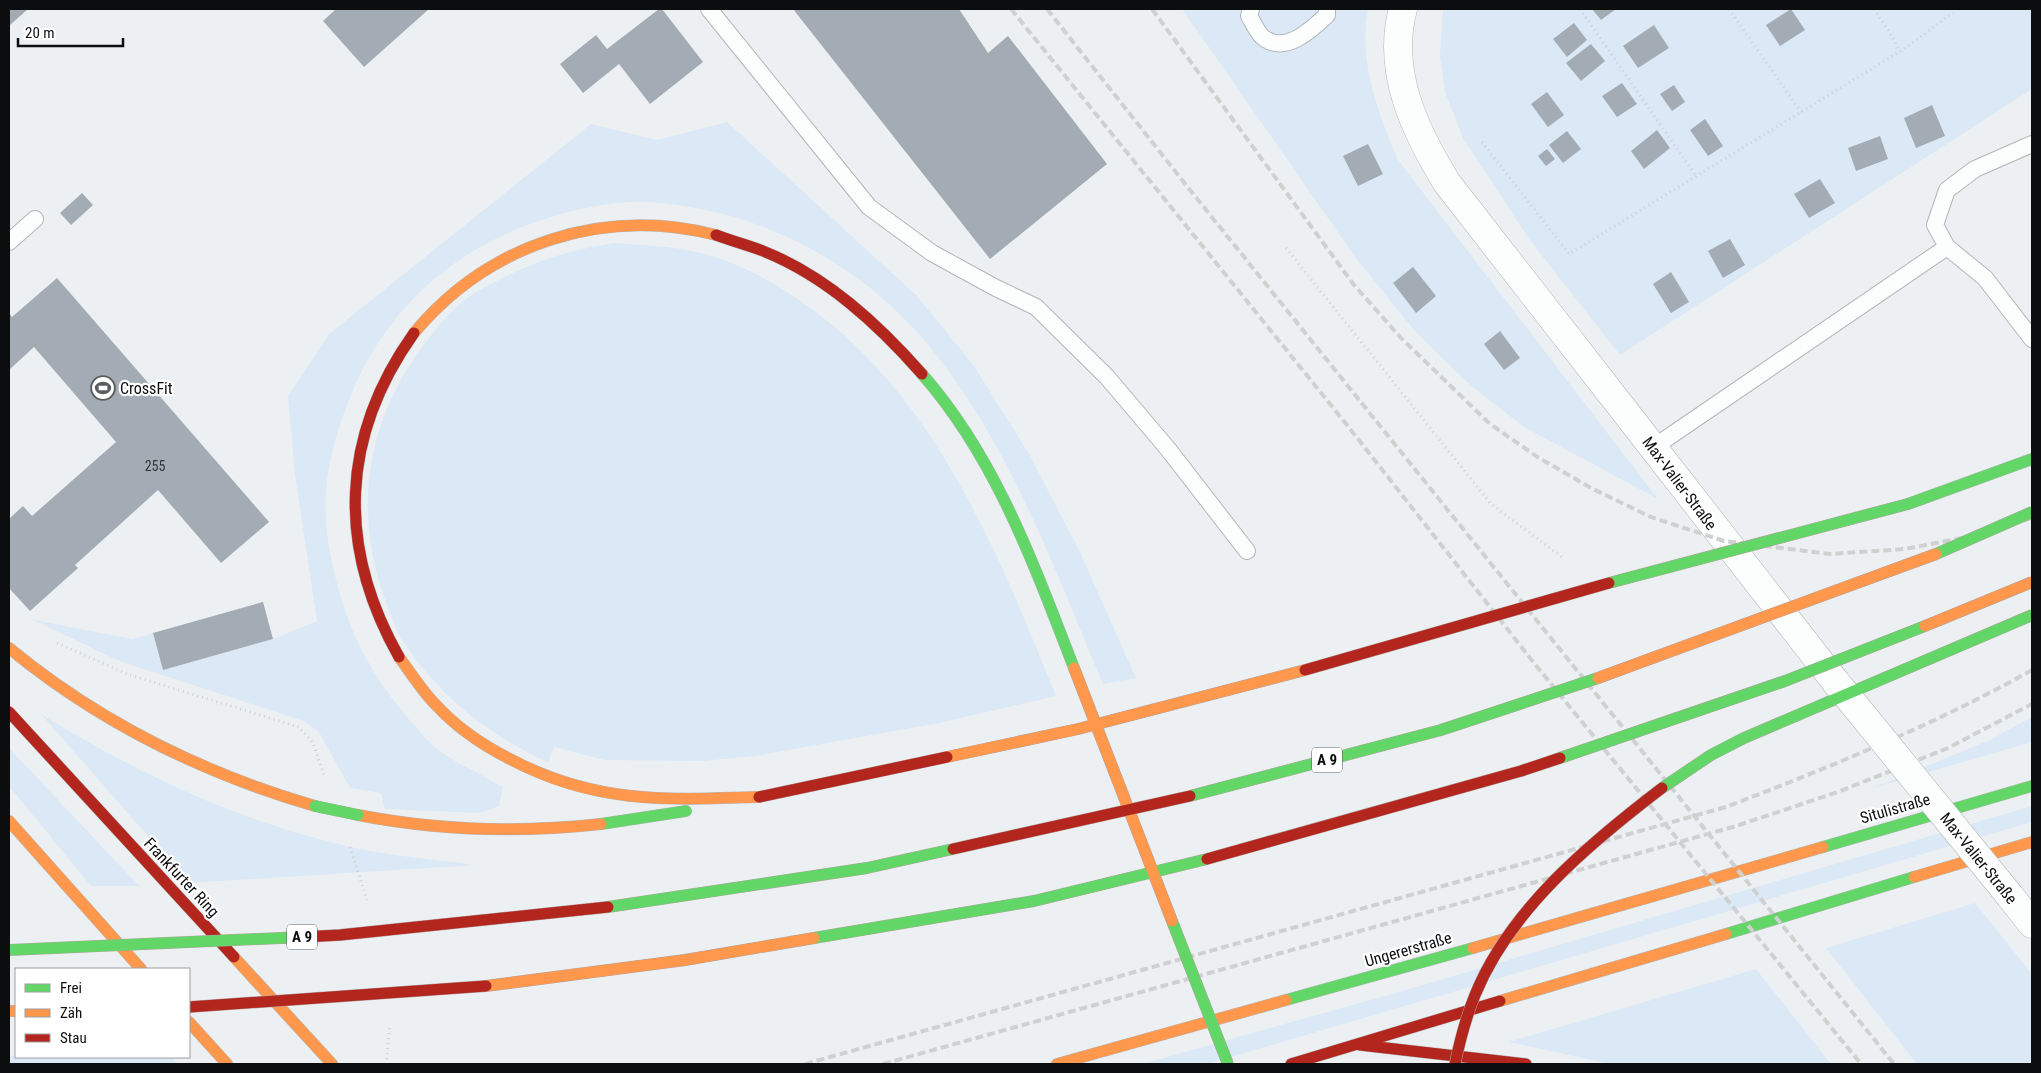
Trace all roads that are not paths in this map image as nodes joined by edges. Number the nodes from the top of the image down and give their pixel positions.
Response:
1 (709, 9) edge
2 (1251, 9) edge
3 (1327, 9) edge
4 (1403, 9) edge
5 (2032, 144) edge
6 (35, 219) dead end
7 (9, 242) edge
8 (1947, 247) junction
9 (2032, 339) edge
10 (1654, 447) junction
11 (2032, 459) edge
12 (2032, 512) edge
13 (1247, 551) dead end
14 (2032, 582) edge
15 (2032, 615) edge
16 (9, 648) edge
17 (9, 712) edge
18 (2032, 786) edge
19 (758, 797) junction
20 (9, 821) edge
21 (2032, 842) edge
22 (1767, 862) joint
23 (2032, 924) edge
24 (9, 950) edge
25 (140, 968) edge
26 (190, 1007) edge
27 (190, 1023) edge
28 (1360, 1045) junction
29 (226, 1064) edge
30 (332, 1064) edge
31 (1057, 1064) edge
32 (1228, 1064) edge
33 (1291, 1064) edge
34 (1455, 1064) edge
35 (1526, 1064) edge

1 - 13 lane
2 - 3 lane
4 - 10 street, Max-Valier-Straße
5 - 8 lane
6 - 7 lane
8 - 9 lane
8 - 10 lane
10 - 23 street, Max-Valier-Straße, bridge
11 - 19 main road, bridge
12 - 24 main road, A 9, bridge
14 - 26 main road, bridge
15 - 34 main road, bridge
16 - 19 main road, bridge
17 - 30 main road, Frankfurter Ring
18 - 22 main road, Situlistraße
19 - 32 main road, bridge
20 - 25 main road
21 - 28 main road
22 - 31 main road, Ungererstraße
27 - 29 main road
28 - 33 main road
28 - 35 main road

